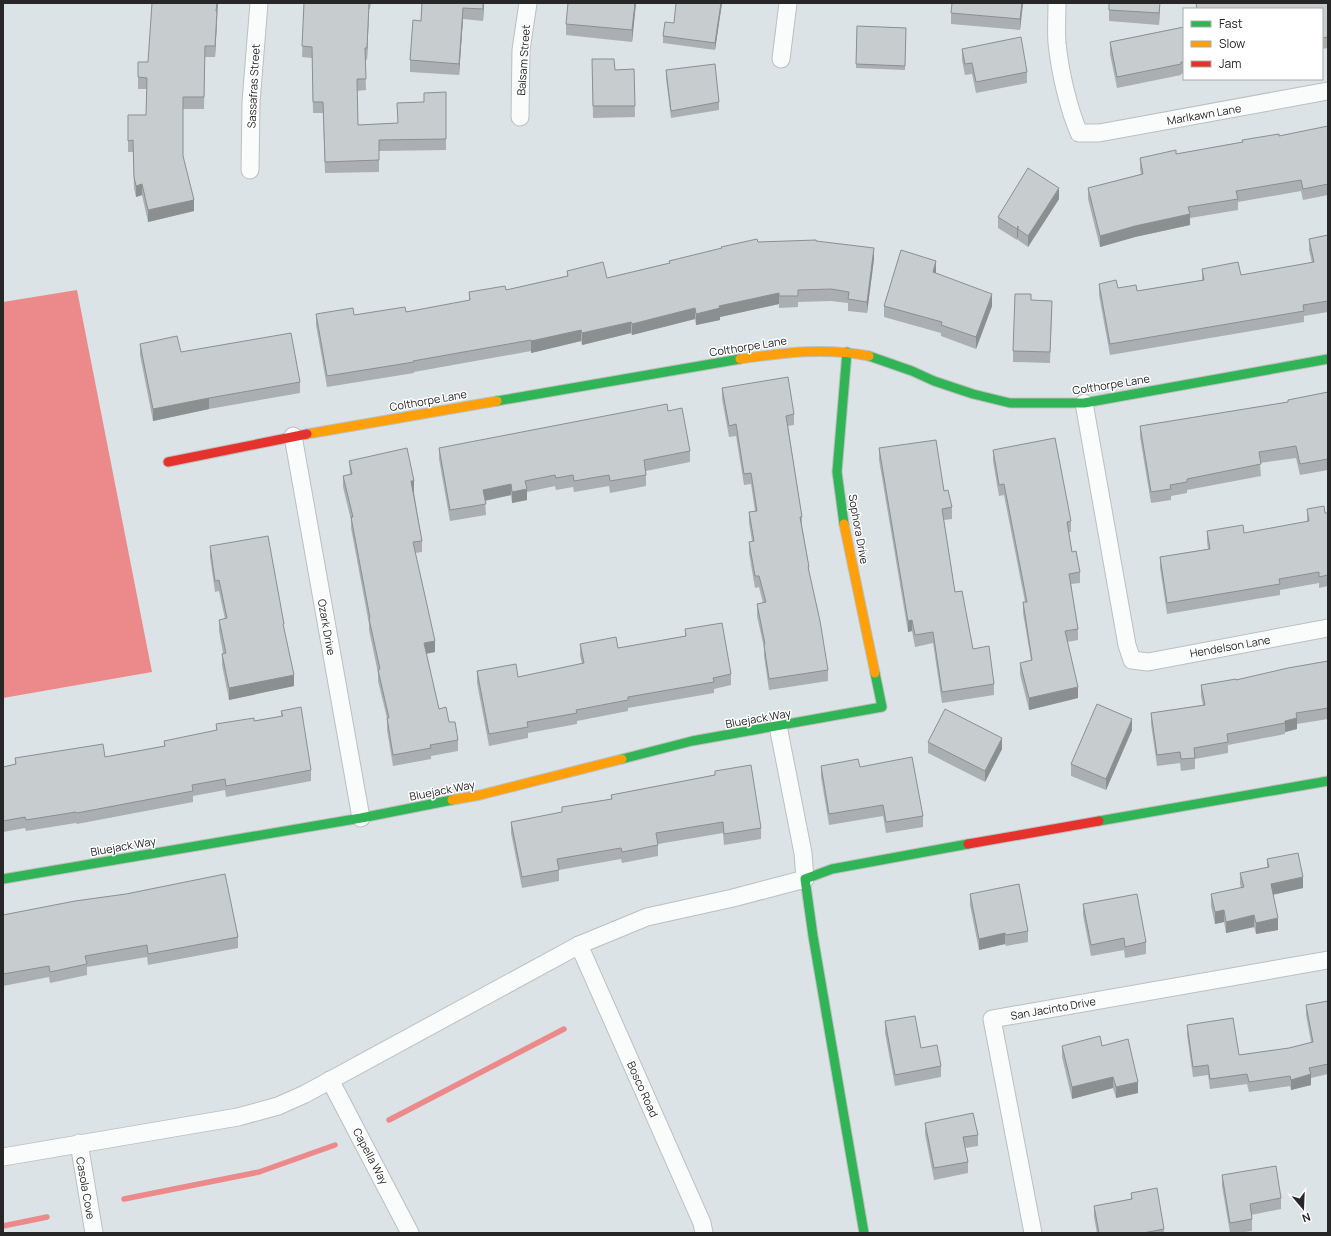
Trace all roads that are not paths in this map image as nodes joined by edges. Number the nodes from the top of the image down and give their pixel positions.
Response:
1 (259, 3) edge
2 (528, 3) edge
3 (788, 3) edge
4 (1057, 3) edge
5 (781, 59) dead end
6 (1328, 91) edge
7 (520, 117) dead end
8 (250, 170) dead end
9 (847, 352) junction
10 (1328, 359) edge
11 (1084, 402) junction
12 (293, 436) junction
13 (168, 462) dead end
14 (1328, 628) edge
15 (882, 707) joint
16 (778, 726) junction
17 (1328, 781) edge
18 (361, 818) junction
19 (3, 879) edge
20 (805, 879) junction
21 (579, 945) junction
22 (1328, 960) edge
23 (330, 1080) junction
24 (79, 1143) junction
25 (3, 1157) edge
26 (94, 1233) edge
27 (410, 1233) edge
28 (704, 1233) edge
29 (864, 1233) edge
30 (1033, 1233) edge

1 - 8 street, Sassafras Street
2 - 7 street, Balsam Street
3 - 5 street
4 - 6 street, Marlkawn Lane
9 - 11 street, Colthorpe Lane
9 - 12 street, Colthorpe Lane
9 - 15 street, Sophora Drive
10 - 11 street, Colthorpe Lane
11 - 14 street, Hendelson Lane
12 - 13 street, Colthorpe Lane
12 - 18 street, Ozark Drive
15 - 16 street, Bluejack Way
16 - 18 street, Bluejack Way
16 - 20 street
17 - 20 street
18 - 19 street, Bluejack Way
20 - 21 street
20 - 29 street
21 - 23 street
21 - 28 street, Bosco Road
22 - 30 street, San Jacinto Drive
23 - 24 street
23 - 27 street, Capella Way
24 - 25 street
24 - 26 street, Casola Cove

